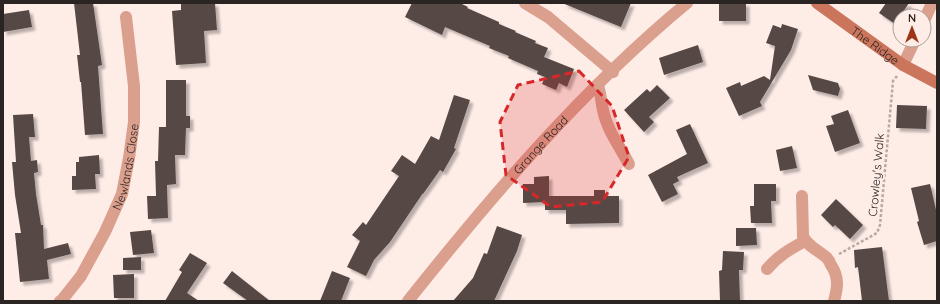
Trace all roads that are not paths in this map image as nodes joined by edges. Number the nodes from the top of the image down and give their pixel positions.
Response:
1 (525, 3) edge
2 (688, 3) edge
3 (816, 3) edge
4 (126, 17) dead end
5 (911, 48) edge
6 (903, 66) junction
7 (613, 72) junction
8 (937, 82) edge
9 (598, 86) junction
10 (629, 164) dead end
11 (802, 196) dead end
12 (805, 241) junction
13 (766, 269) dead end
14 (60, 301) edge
15 (408, 301) edge
16 (834, 301) edge

1 - 7 street
2 - 7 street, Grange Road
3 - 6 main road, The Ridge
4 - 14 street, Newlands Close
5 - 6 street
6 - 8 main road, The Ridge
7 - 9 street, Grange Road
9 - 10 street
9 - 15 street, Grange Road
11 - 12 street
12 - 13 street
12 - 16 street

